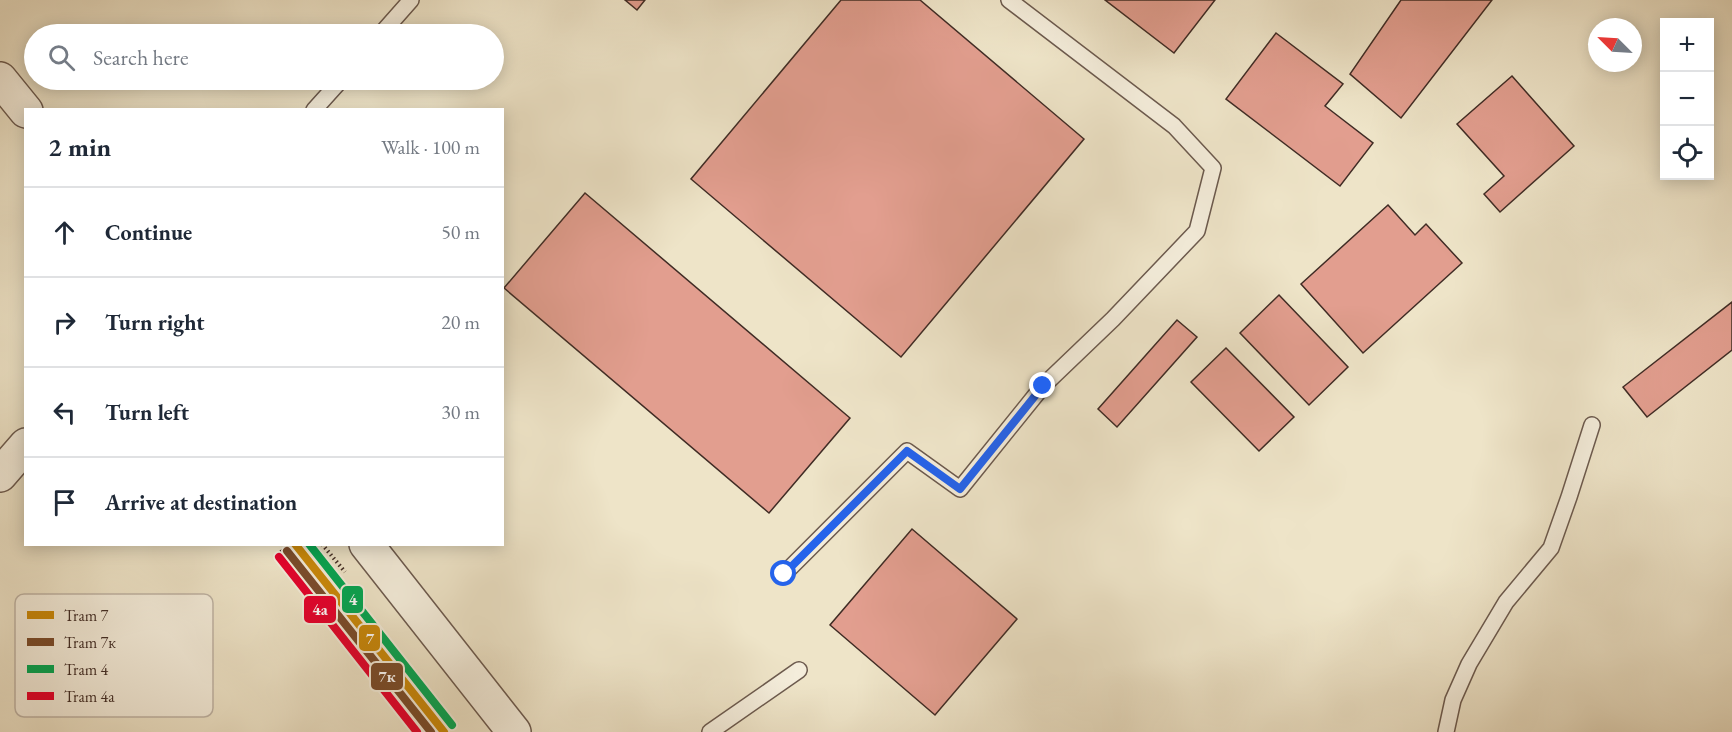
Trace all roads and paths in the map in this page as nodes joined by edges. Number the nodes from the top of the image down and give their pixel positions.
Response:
1 (411, 0) edge
2 (1009, 0) edge
3 (390, 24) edge
4 (0, 79) edge
5 (332, 90) edge
6 (316, 108) edge
7 (24, 109) edge
8 (1592, 425) dead end
9 (24, 447) edge
10 (0, 475) edge
11 (324, 546) edge
12 (368, 546) edge
13 (345, 572) dead end
14 (784, 574) dead end
15 (800, 670) dead end
16 (514, 732) edge
17 (710, 732) edge
18 (1446, 732) edge

1 - 3 lane
2 - 14 lane
4 - 7 street
5 - 6 lane
8 - 18 lane
9 - 10 street
11 - 13 path
12 - 16 street
15 - 17 lane

